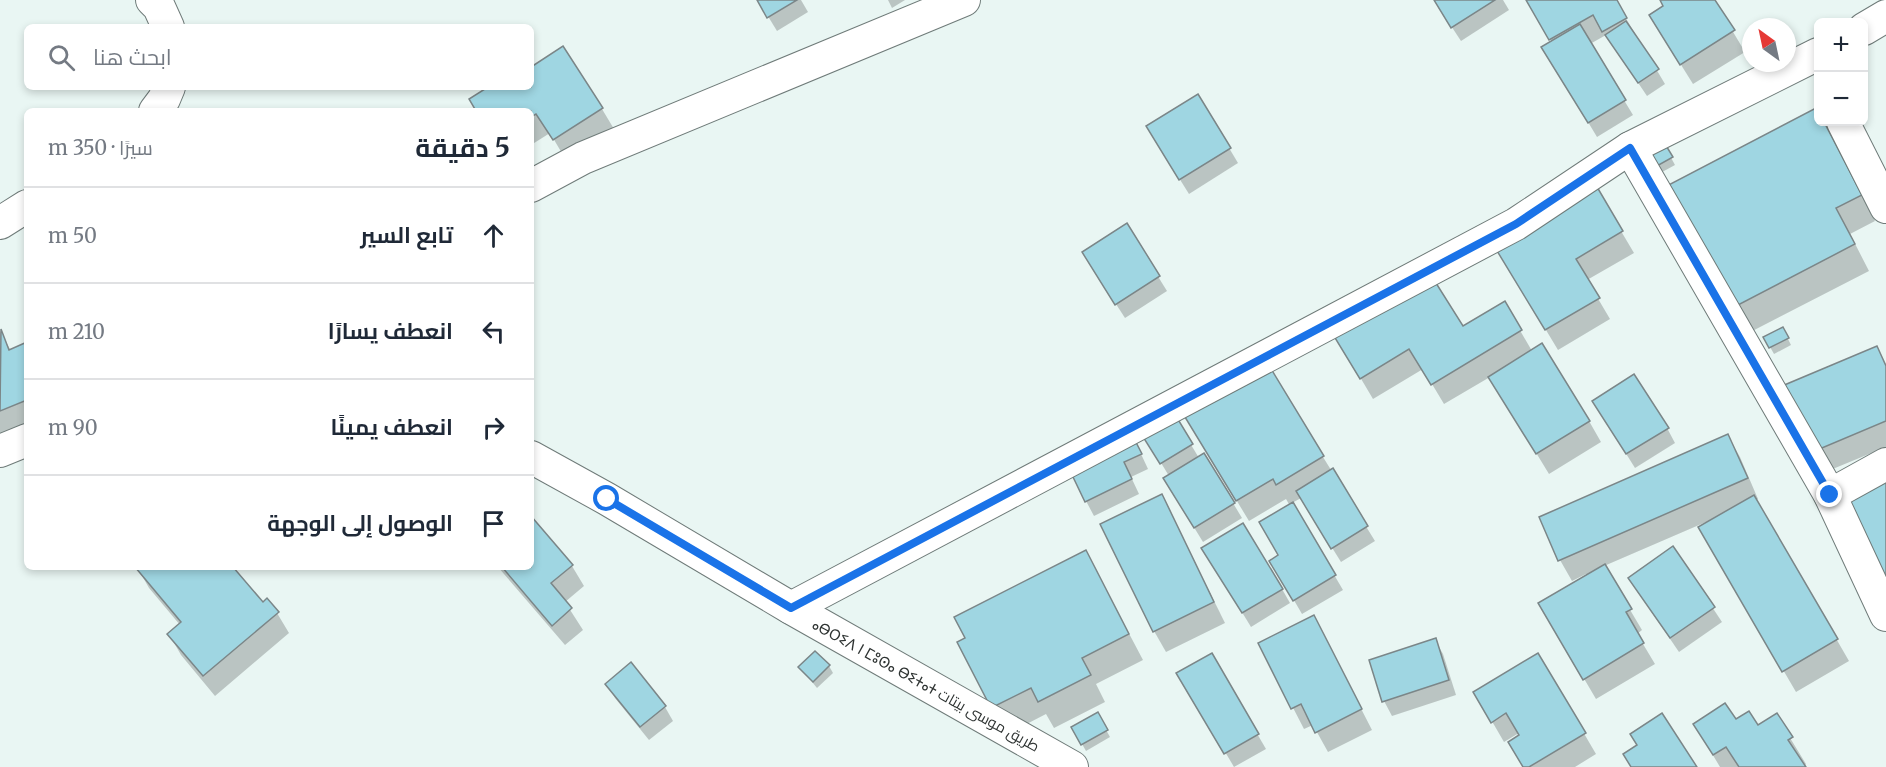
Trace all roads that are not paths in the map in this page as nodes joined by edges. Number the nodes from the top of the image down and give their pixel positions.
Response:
1 (152, 0) edge
2 (964, 0) edge
3 (1886, 16) edge
4 (167, 24) edge
5 (1868, 26) edge
6 (1814, 63) edge
7 (168, 90) edge
8 (157, 108) edge
9 (1845, 126) edge
10 (1630, 148) junction
11 (534, 184) edge
12 (1886, 207) edge
13 (24, 208) edge
14 (0, 223) edge
15 (24, 441) edge
16 (0, 451) edge
17 (534, 459) edge
18 (1886, 464) edge
19 (1830, 495) junction
20 (791, 608) junction
21 (1886, 615) edge
22 (1072, 767) edge

1 - 4 street
2 - 11 street
3 - 5 street
6 - 10 street
7 - 8 street
9 - 12 street
10 - 19 street
10 - 20 street
13 - 14 street
15 - 16 street
17 - 20 street, ⴰⴱⵔⵉⴷ ⵏ ⵎⵓⵙⴰ ⴱⵉⵜⴰⵜ طريق موسى بيتات
18 - 19 street
19 - 21 street
20 - 22 street, ⴰⴱⵔⵉⴷ ⵏ ⵎⵓⵙⴰ ⴱⵉⵜⴰⵜ طريق موسى بيتات

